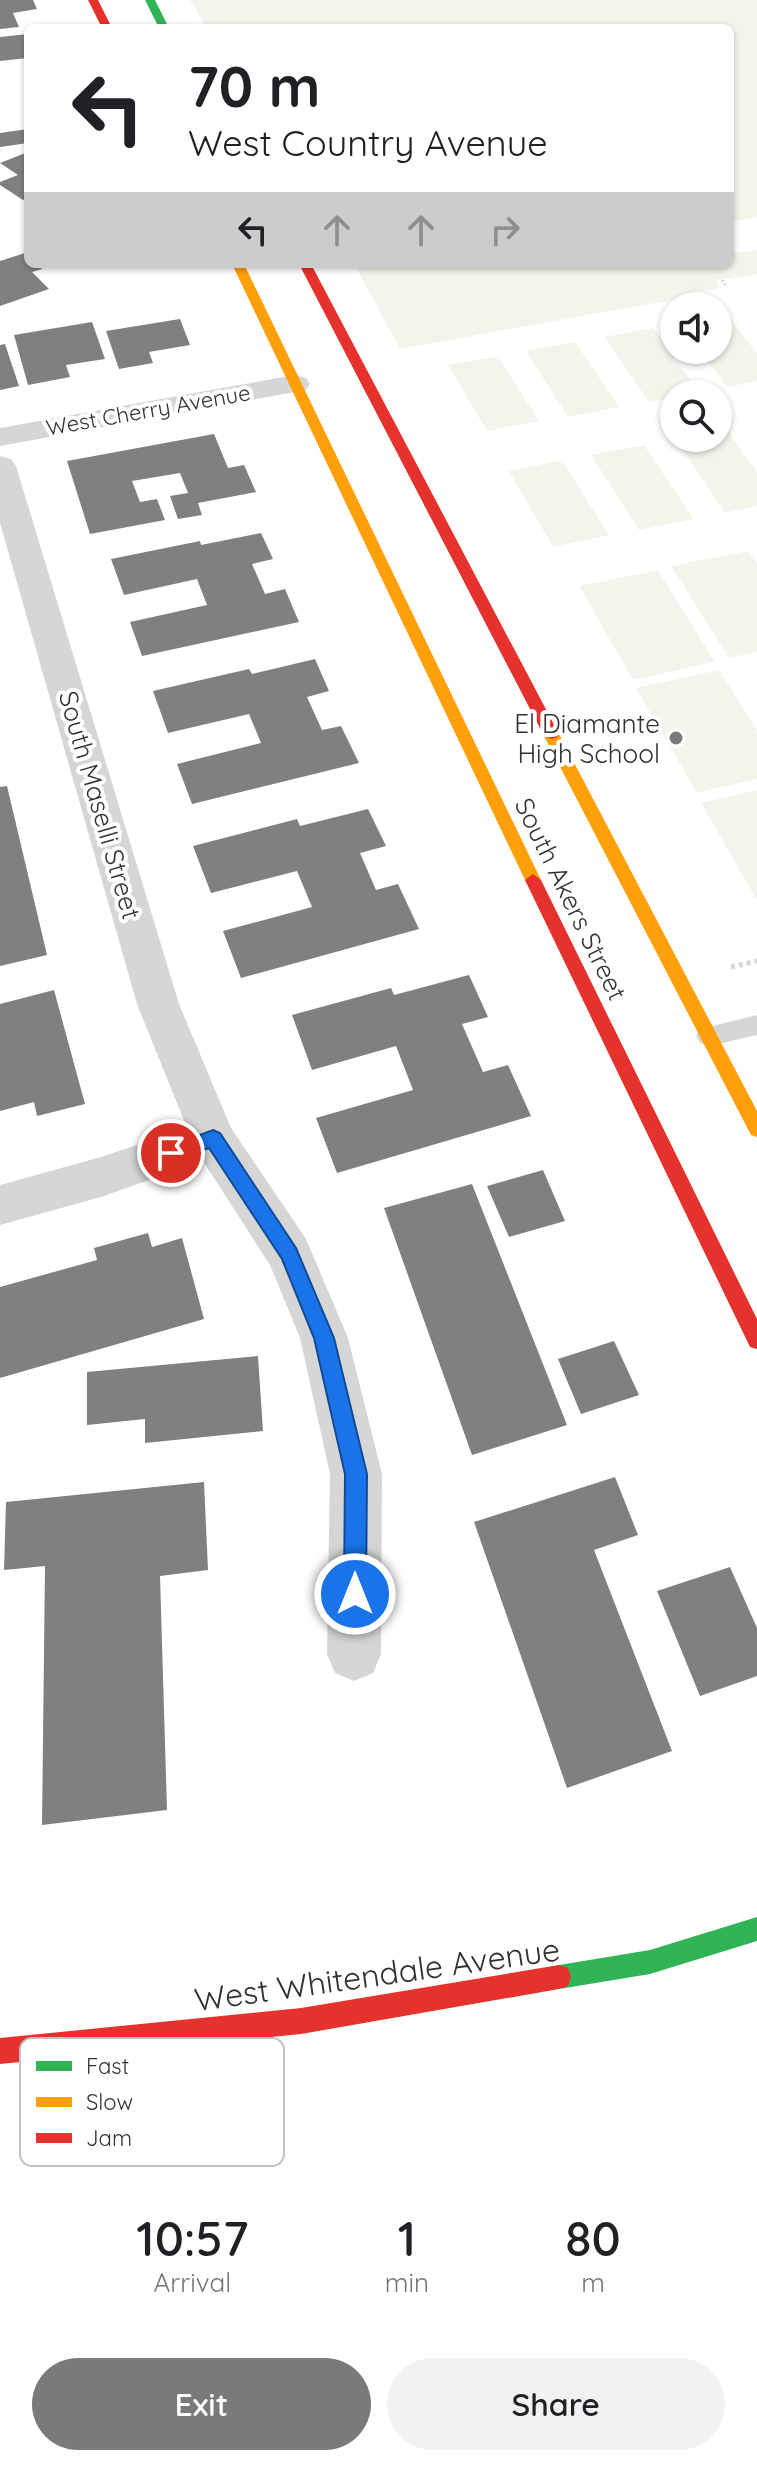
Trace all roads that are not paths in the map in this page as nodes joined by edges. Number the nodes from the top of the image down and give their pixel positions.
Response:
1 (93, 0) edge
2 (150, 0) edge
3 (105, 24) edge
4 (162, 24) edge
5 (240, 268) edge
6 (307, 268) edge
7 (295, 384) junction
8 (0, 437) edge
9 (0, 466) edge
10 (757, 1025) edge
11 (709, 1036) junction
12 (757, 1129) edge
13 (213, 1138) junction
14 (0, 1205) edge
15 (757, 1340) edge
16 (354, 1654) dead end
17 (757, 1929) edge
18 (130, 2038) edge
19 (20, 2049) edge
20 (0, 2051) edge

1 - 3 main road
2 - 4 main road
5 - 7 main road, South Akers Street
6 - 11 main road
7 - 8 street, West Cherry Avenue
7 - 15 main road, South Akers Street
9 - 13 street, South Maselli Street
10 - 11 lane
11 - 12 main road
13 - 14 street
13 - 16 street, South Maselli Street
17 - 18 main road, West Whitendale Avenue
19 - 20 main road, West Whitendale Avenue

